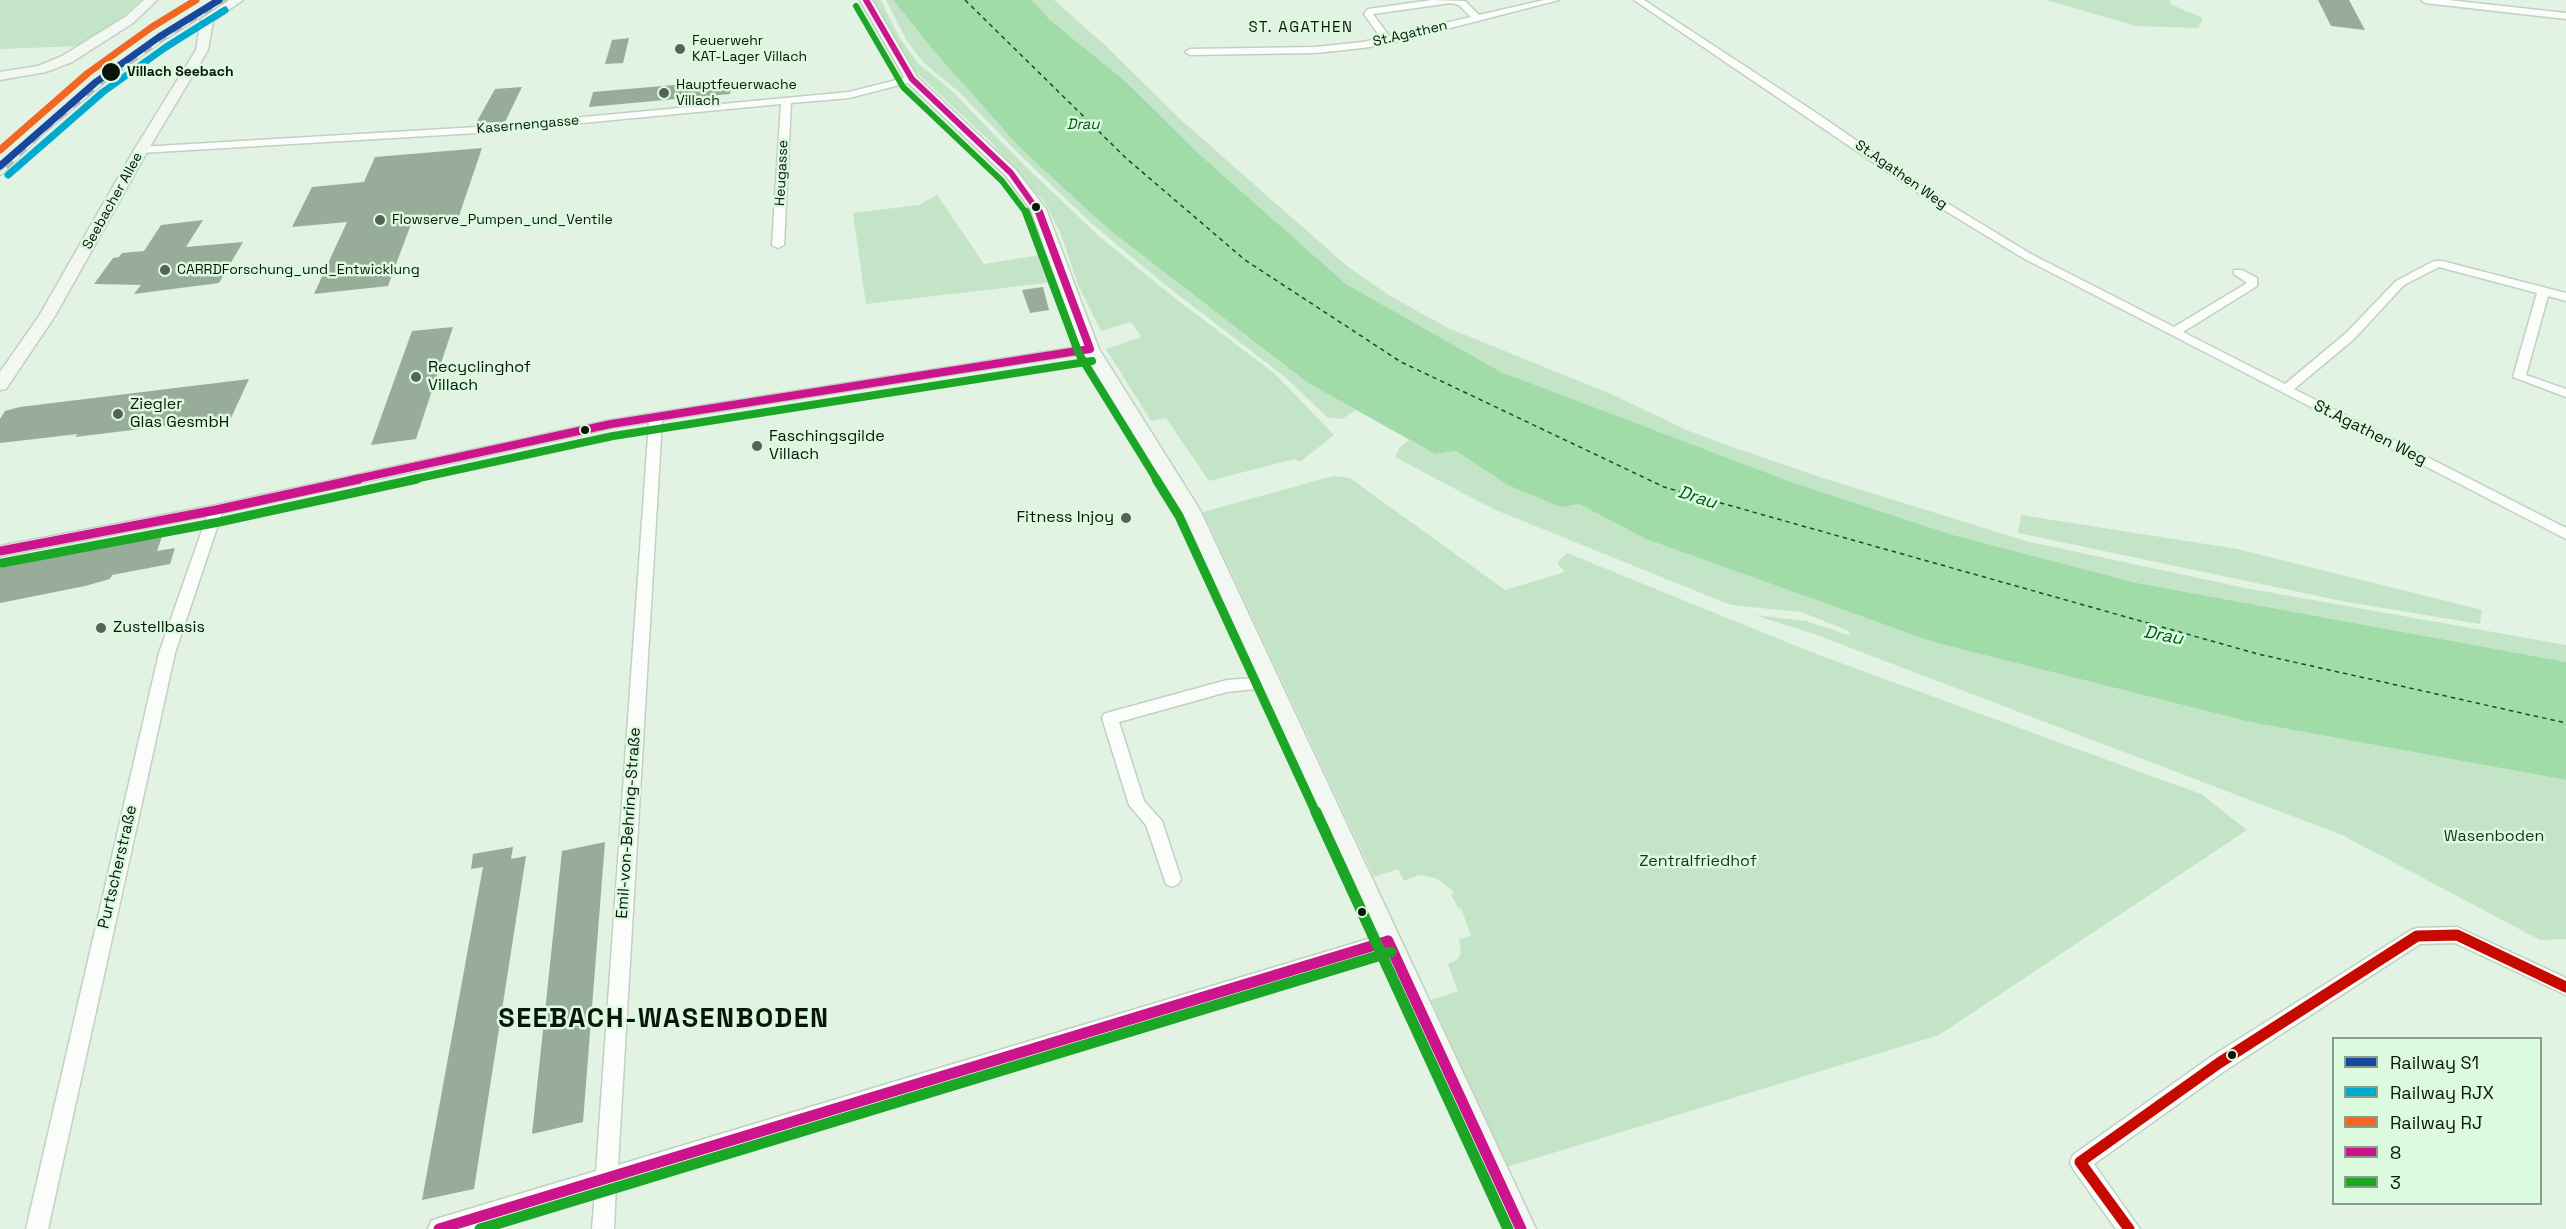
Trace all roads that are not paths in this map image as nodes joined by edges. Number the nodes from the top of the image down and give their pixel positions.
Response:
1 (151, 0) edge
2 (237, 0) edge
3 (866, 0) edge
4 (1555, 0) edge
5 (1638, 0) edge
6 (2425, 0) edge
7 (2566, 16) edge
8 (1476, 17) junction
9 (1388, 40) junction
10 (1190, 52) dead end
11 (0, 76) edge
12 (912, 79) junction
13 (786, 100) junction
14 (141, 150) junction
15 (778, 245) dead end
16 (2238, 272) dead end
17 (2543, 293) junction
18 (2566, 297) edge
19 (2173, 333) junction
20 (1090, 349) junction
21 (0, 385) edge
22 (2285, 390) junction
23 (2566, 393) edge
24 (656, 417) junction
25 (216, 510) junction
26 (2566, 534) edge
27 (0, 551) edge
28 (1269, 682) junction
29 (1172, 879) dead end
30 (1388, 941) junction
31 (2566, 987) edge
32 (605, 1179) junction
33 (37, 1229) edge
34 (439, 1229) edge
35 (603, 1229) edge
36 (1521, 1229) edge
37 (2129, 1229) edge

1 - 11 street
2 - 14 street, Seebacher Allee
3 - 12 street
4 - 8 street, St.Agathen
5 - 19 street, St.Agathen Weg
6 - 7 street
8 - 9 street, St.Agathen
8 - 9 street
9 - 10 street, St.Agathen
12 - 13 street, Kasernengasse
12 - 20 street
13 - 14 street, Kasernengasse
13 - 15 street, Heugasse
14 - 21 street, Seebacher Allee
16 - 19 street
17 - 18 street
17 - 22 street
17 - 23 street
19 - 22 street, St.Agathen Weg
20 - 24 street
20 - 28 street
22 - 26 street, St.Agathen Weg
24 - 25 street
24 - 32 street, Emil-von-Behring-Straße
25 - 27 street
25 - 33 street, Purtscherstraße
28 - 29 street
28 - 30 street
30 - 32 street
30 - 36 street
31 - 37 street
32 - 34 street
32 - 35 street, Emil-von-Behring-Straße

